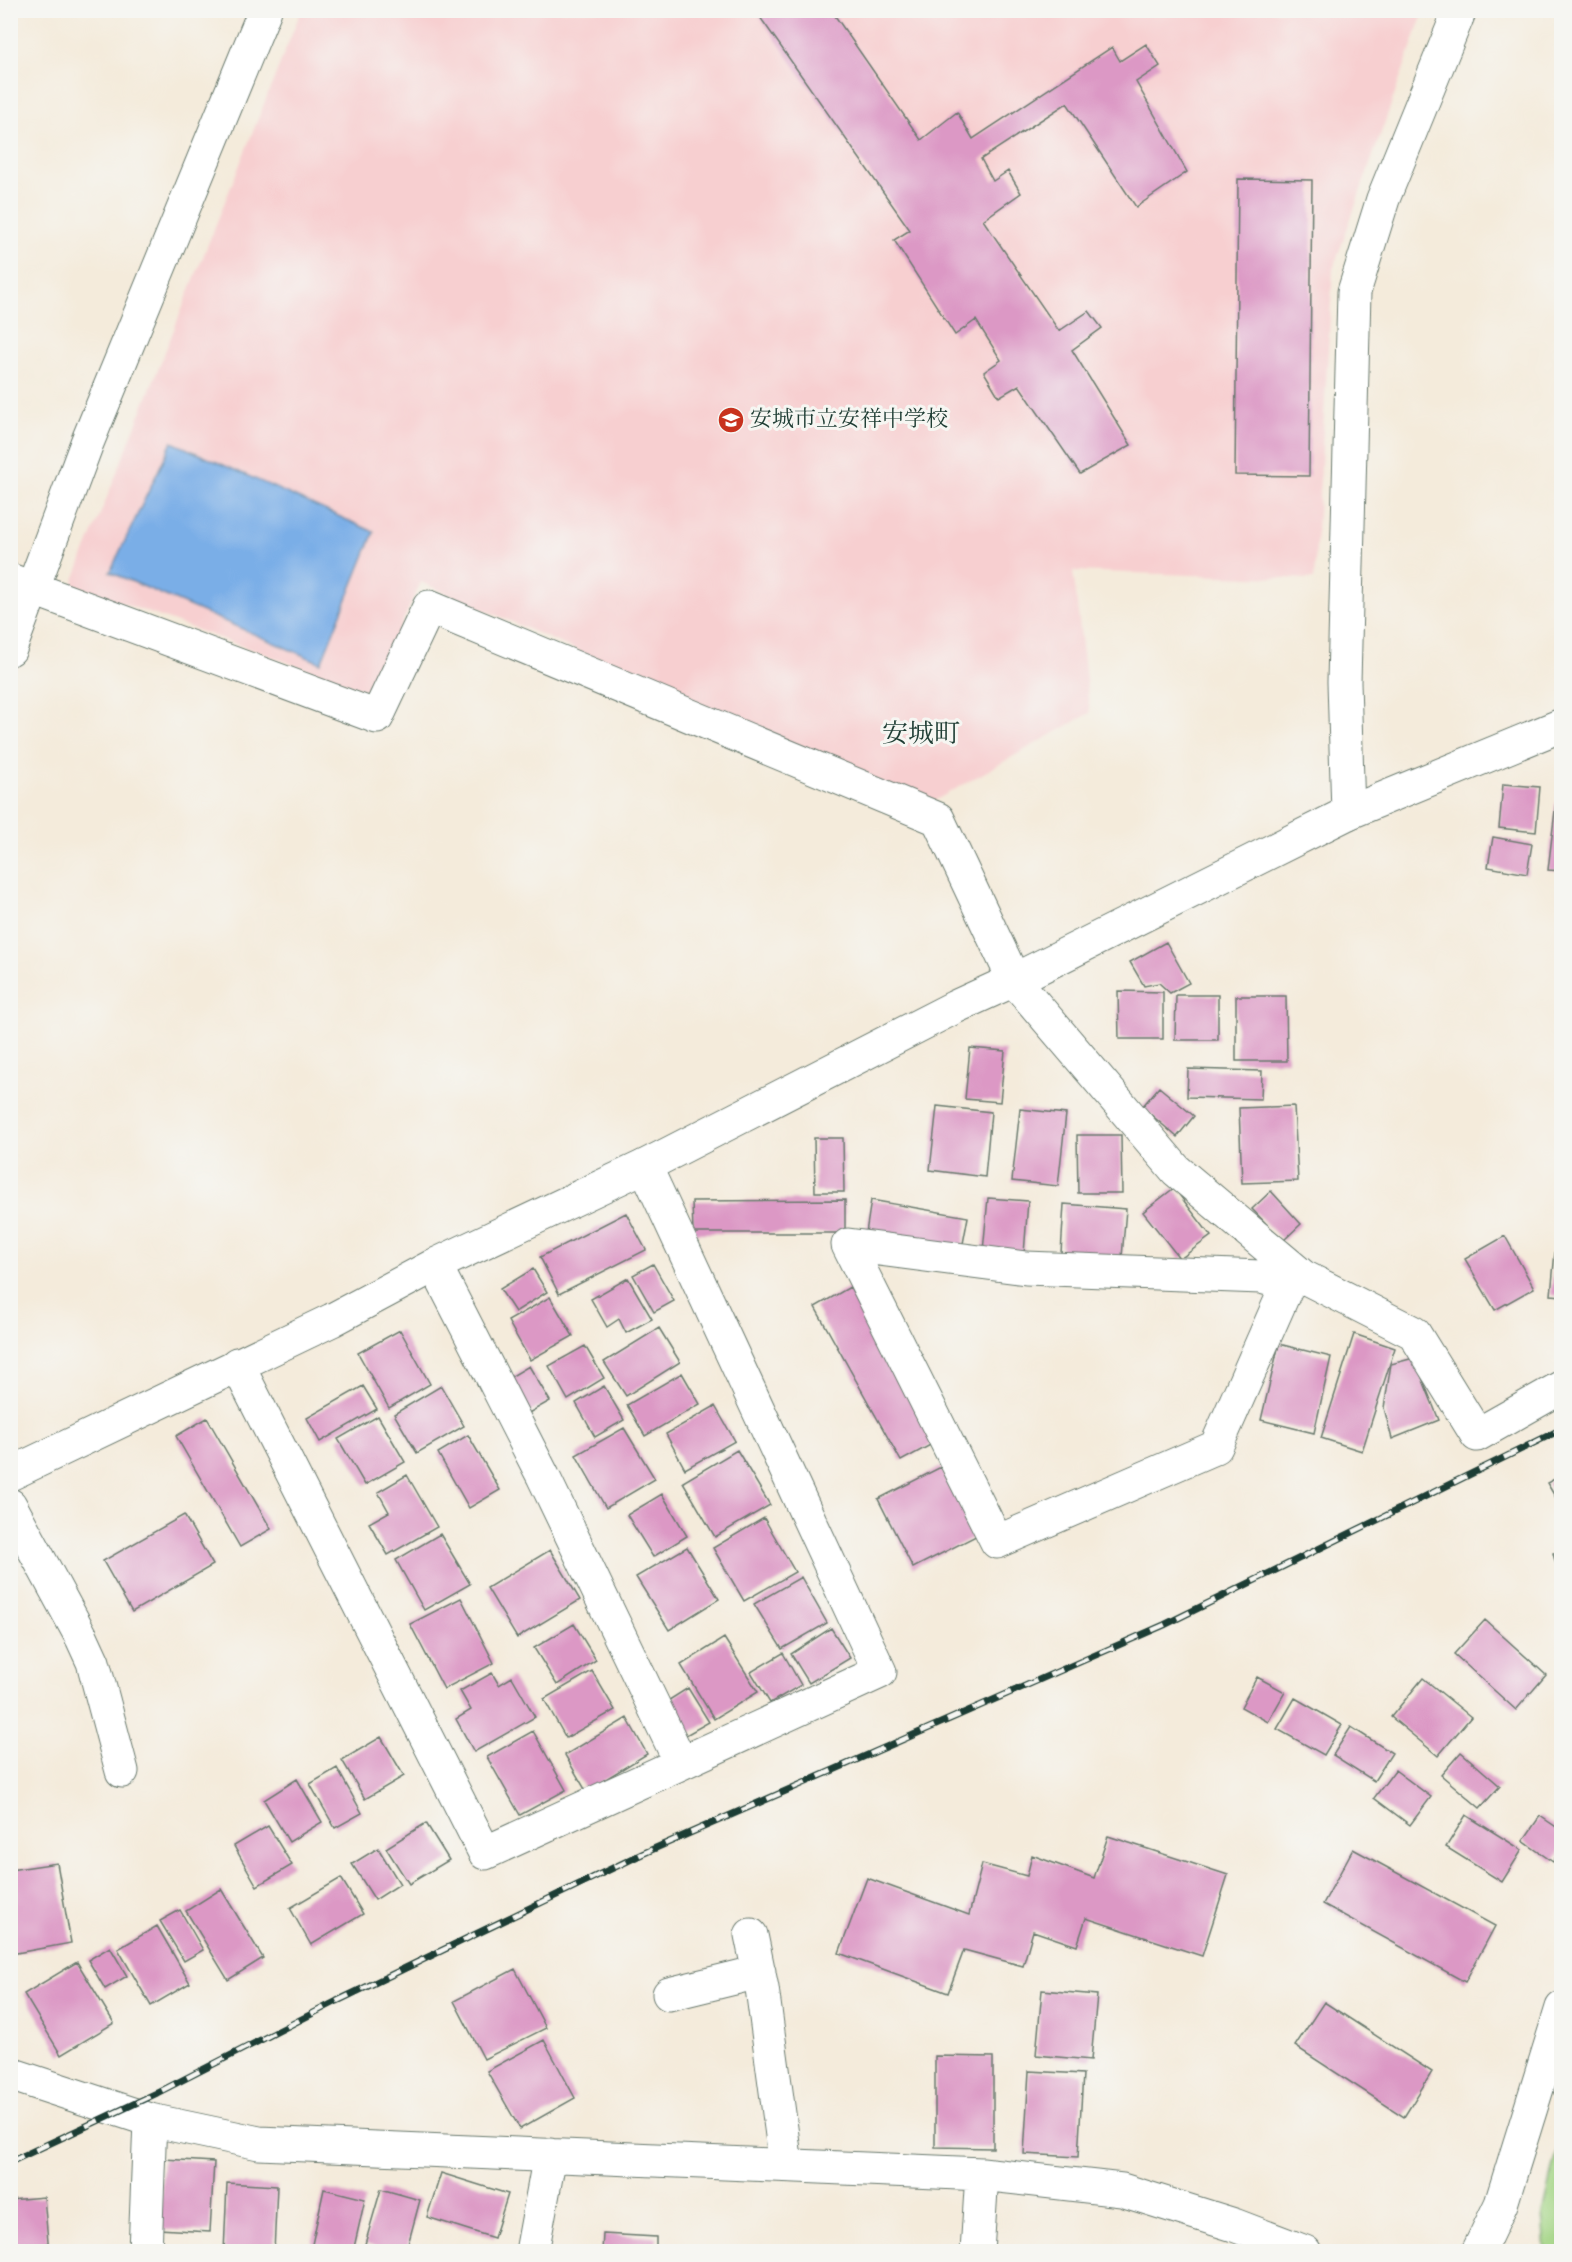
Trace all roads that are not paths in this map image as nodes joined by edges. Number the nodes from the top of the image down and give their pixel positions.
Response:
1 (265, 10) edge
2 (1460, 10) edge
3 (22, 584) edge
4 (10, 649) edge
5 (1562, 725) edge
6 (1348, 813) junction
7 (1014, 980) junction
8 (645, 1166) junction
9 (435, 1265) junction
10 (1295, 1280) junction
11 (237, 1364) junction
12 (1562, 1387) edge
13 (10, 1474) edge
14 (10, 1505) edge
15 (681, 1763) junction
16 (122, 1771) dead end
17 (751, 1935) dead end
18 (759, 1972) junction
19 (669, 1994) dead end
20 (1559, 2023) edge
21 (10, 2074) edge
22 (150, 2120) junction
23 (550, 2155) junction
24 (786, 2165) junction
25 (982, 2174) junction
26 (145, 2252) edge
27 (532, 2252) edge
28 (977, 2252) edge
29 (1305, 2252) edge
30 (1478, 2252) edge

1 - 3 street
2 - 6 street
3 - 4 street
3 - 7 street
5 - 6 street
6 - 7 street
7 - 8 street
7 - 10 street
8 - 9 street
8 - 15 street
9 - 11 street
9 - 15 street
10 - 10 street
10 - 12 street
11 - 13 street
11 - 15 street
14 - 16 street
17 - 18 street
18 - 19 street
18 - 24 street
20 - 30 street
21 - 22 street
22 - 23 street
22 - 26 street
23 - 24 street
23 - 27 street
24 - 25 street
25 - 28 street
25 - 29 street

